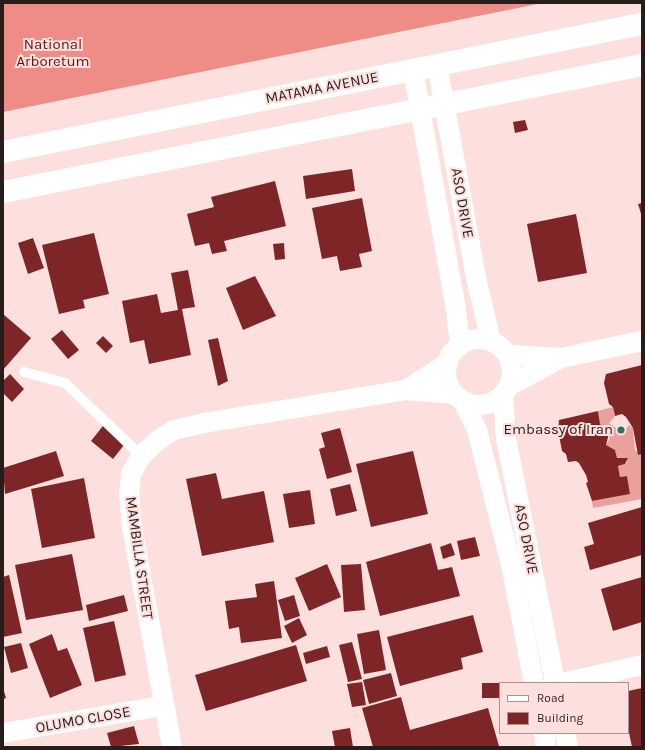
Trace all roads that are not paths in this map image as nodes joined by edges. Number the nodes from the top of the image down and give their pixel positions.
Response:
1 (642, 24) edge
2 (437, 65) junction
3 (642, 65) edge
4 (413, 70) junction
5 (642, 74) edge
6 (531, 87) junction
7 (444, 105) junction
8 (421, 110) junction
9 (3, 152) edge
10 (3, 192) edge
11 (490, 341) junction
12 (642, 341) edge
13 (460, 346) junction
14 (507, 355) junction
15 (561, 358) junction
16 (448, 363) junction
17 (24, 372) dead end
18 (406, 390) junction
19 (506, 390) junction
20 (459, 397) junction
21 (141, 456) junction
22 (642, 665) edge
23 (534, 682) edge
24 (555, 682) edge
25 (566, 682) edge
26 (164, 706) junction
27 (3, 733) edge
28 (544, 734) edge
29 (565, 734) edge
30 (172, 747) edge
31 (546, 747) edge
32 (568, 747) edge

1 - 2 main road, MATAMA AVENUE
2 - 4 main road, MATAMA AVENUE
2 - 7 street, ASO DRIVE
3 - 6 main road
4 - 8 street, ASO DRIVE
4 - 9 main road, MATAMA AVENUE
5 - 6 lane
6 - 7 main road
7 - 8 main road
7 - 11 street, ASO DRIVE
8 - 10 main road
8 - 13 street, ASO DRIVE
11 - 13 street
11 - 14 street
12 - 15 street
13 - 16 street
14 - 15 street
14 - 19 street
15 - 19 street
16 - 18 street
16 - 20 street
17 - 21 lane
18 - 20 street
18 - 21 street, MAMBILLA STREET
19 - 20 street
19 - 24 street, ASO DRIVE
20 - 23 street, ASO DRIVE
21 - 26 street, MAMBILLA STREET
22 - 25 street
26 - 27 street, OLUMO CLOSE
26 - 30 street, MAMBILLA STREET
28 - 31 street
29 - 32 street

